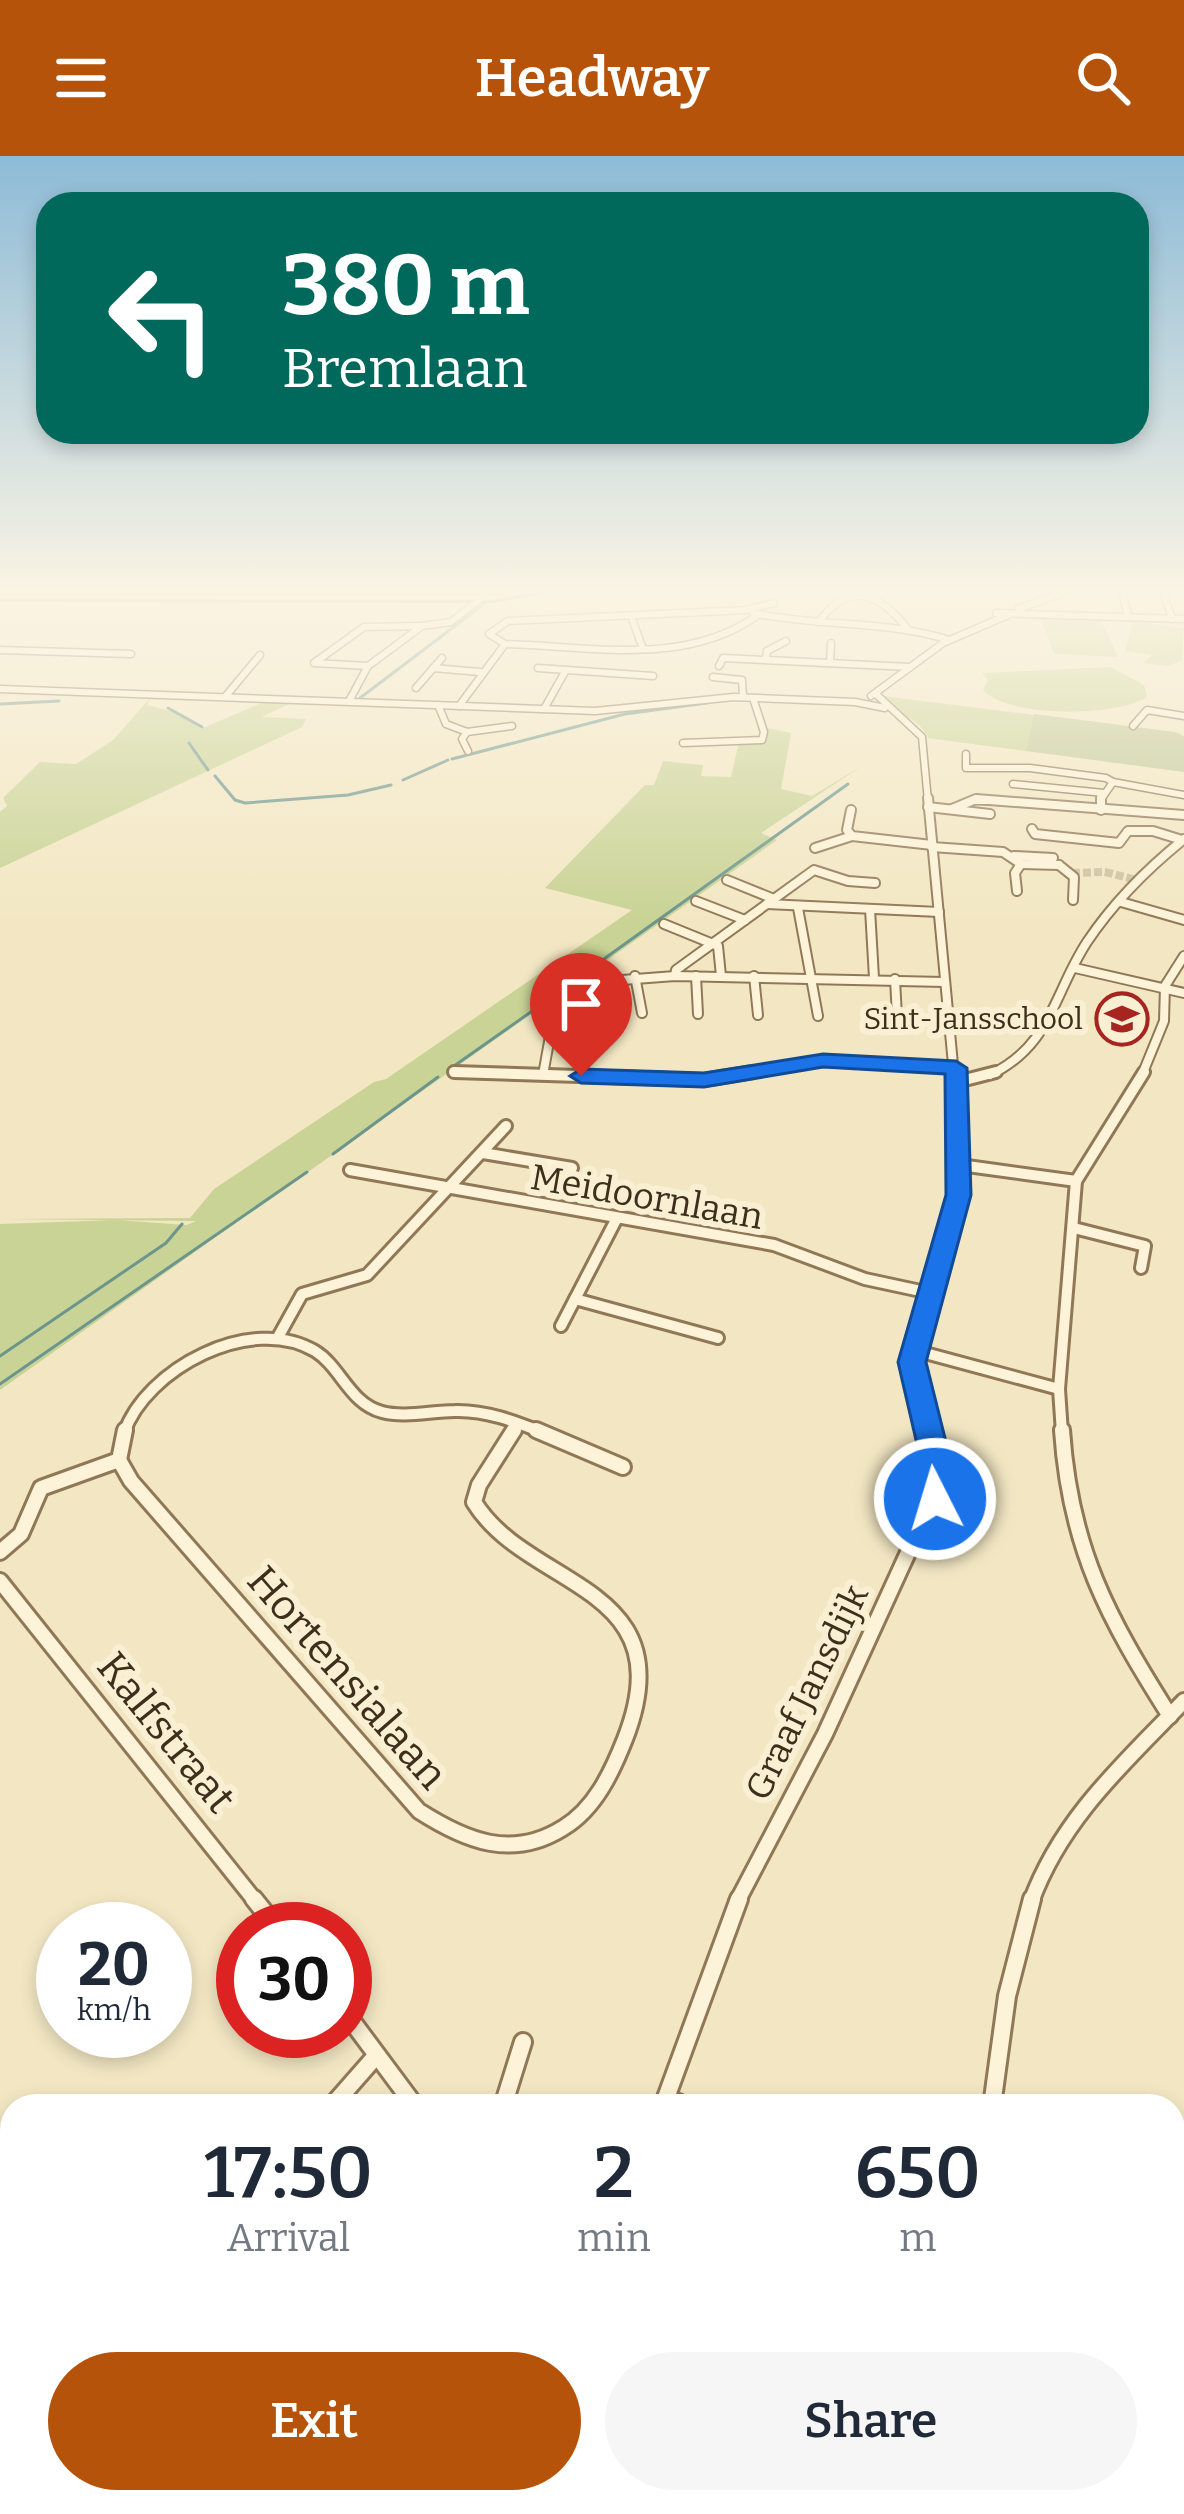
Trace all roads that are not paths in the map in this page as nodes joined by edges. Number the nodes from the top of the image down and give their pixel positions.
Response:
1 (319, 700) edge
2 (463, 700) edge
3 (549, 700) edge
4 (722, 700) edge
5 (754, 700) edge
6 (805, 700) edge
7 (862, 700) edge
8 (880, 700) edge
9 (349, 701) joint
10 (855, 702) junction
11 (438, 705) junction
12 (459, 706) junction
13 (885, 708) junction
14 (544, 709) junction
15 (1184, 716) edge
16 (512, 726) dead end
17 (1132, 726) dead end
18 (466, 732) junction
19 (683, 742) dead end
20 (468, 751) dead end
21 (967, 754) dead end
22 (1113, 782) junction
23 (1013, 784) dead end
24 (1104, 793) junction
25 (1184, 795) edge
26 (928, 807) junction
27 (952, 809) junction
28 (851, 810) dead end
29 (1101, 810) junction
30 (990, 814) dead end
31 (1184, 815) edge
32 (1032, 829) dead end
33 (852, 836) junction
34 (1183, 839) edge
35 (1055, 841) junction
36 (932, 846) junction
37 (814, 848) dead end
38 (1018, 860) junction
39 (1058, 861) junction
40 (727, 880) dead end
41 (874, 884) dead end
42 (1017, 891) dead end
43 (1073, 900) dead end
44 (696, 901) dead end
45 (771, 901) junction
46 (1121, 902) junction
47 (798, 908) junction
48 (870, 908) junction
49 (939, 912) junction
50 (745, 920) junction
51 (1184, 920) edge
52 (664, 924) dead end
53 (712, 943) junction
54 (1184, 956) edge
55 (1075, 968) junction
56 (635, 976) junction
57 (675, 976) junction
58 (695, 976) junction
59 (721, 976) junction
60 (754, 976) junction
61 (811, 977) junction
62 (874, 978) junction
63 (895, 979) junction
64 (944, 982) junction
65 (1167, 989) junction
66 (1184, 993) edge
67 (642, 1013) dead end
68 (698, 1014) dead end
69 (758, 1015) dead end
70 (818, 1016) dead end
71 (897, 1017) dead end
72 (454, 1072) dead end
73 (543, 1075) junction
74 (956, 1075) junction
75 (506, 1126) dead end
76 (483, 1153) junction
77 (960, 1165) junction
78 (572, 1168) dead end
79 (350, 1170) dead end
80 (1076, 1181) junction
81 (450, 1190) junction
82 (617, 1218) junction
83 (1073, 1228) junction
84 (1141, 1268) dead end
85 (930, 1293) junction
86 (575, 1299) junction
87 (561, 1326) dead end
88 (718, 1338) dead end
89 (277, 1340) junction
90 (914, 1349) junction
91 (1059, 1389) junction
92 (517, 1426) junction
93 (119, 1460) junction
94 (623, 1467) dead end
95 (0, 1552) edge
96 (0, 1581) edge
97 (1184, 1701) edge
98 (1170, 1716) junction
99 (256, 1902) edge
100 (523, 2042) dead end
101 (372, 2052) edge
102 (375, 2057) junction
103 (343, 2094) edge
104 (405, 2094) edge
105 (507, 2094) edge
106 (667, 2094) edge
107 (994, 2094) edge

1 - 9 street
2 - 12 street
3 - 14 street
4 - 14 street
5 - 19 street
6 - 10 street
7 - 10 street
8 - 13 street, Graaf Jansdijk
9 - 11 street
10 - 13 street
11 - 12 street
11 - 18 street
12 - 14 street
13 - 26 street, Graaf Jansdijk
15 - 17 street
16 - 18 street
18 - 20 street
21 - 22 street
22 - 24 street
22 - 25 street
23 - 24 street
24 - 29 street
26 - 27 street
26 - 36 street, Graaf Jansdijk
27 - 29 street
27 - 30 street
28 - 33 street
29 - 31 street
32 - 35 street
33 - 36 street
33 - 37 street
34 - 35 street
34 - 46 street
35 - 39 street
36 - 38 street
36 - 49 street, Graaf Jansdijk
38 - 39 street
38 - 42 street
39 - 43 street
40 - 45 street
41 - 45 street
44 - 50 street
45 - 47 street
45 - 50 street
46 - 51 street
46 - 55 street
47 - 48 street
47 - 61 street
48 - 49 street
48 - 62 street
49 - 64 street, Graaf Jansdijk
50 - 53 street
52 - 53 street
53 - 57 street
53 - 59 street
54 - 65 street
55 - 65 street
55 - 74 street
56 - 57 street
56 - 67 street
56 - 73 street
57 - 58 street
58 - 59 street
58 - 68 street
59 - 60 street
60 - 61 street
60 - 69 street
61 - 62 street
61 - 70 street
62 - 63 street
63 - 64 street
63 - 71 street
64 - 74 street, Graaf Jansdijk
65 - 66 street
65 - 80 street
72 - 73 street
73 - 74 street
74 - 77 street, Graaf Jansdijk
75 - 76 street
76 - 78 street
76 - 81 street
77 - 80 street
77 - 85 street, Graaf Jansdijk
79 - 81 street, Meidoornlaan
80 - 83 street
81 - 82 street, Meidoornlaan
81 - 89 street
82 - 85 street, Meidoornlaan
82 - 86 street
83 - 84 street
83 - 91 street
85 - 90 street, Graaf Jansdijk
86 - 87 street
86 - 88 street
89 - 92 street
89 - 93 street
90 - 91 street
90 - 106 street, Graaf Jansdijk
91 - 98 street
92 - 93 street, Hortensialaan
92 - 94 street
93 - 95 street
96 - 99 street, Kalfstraat
97 - 98 street
98 - 107 street
100 - 105 street
101 - 102 street
102 - 103 street
102 - 104 street

